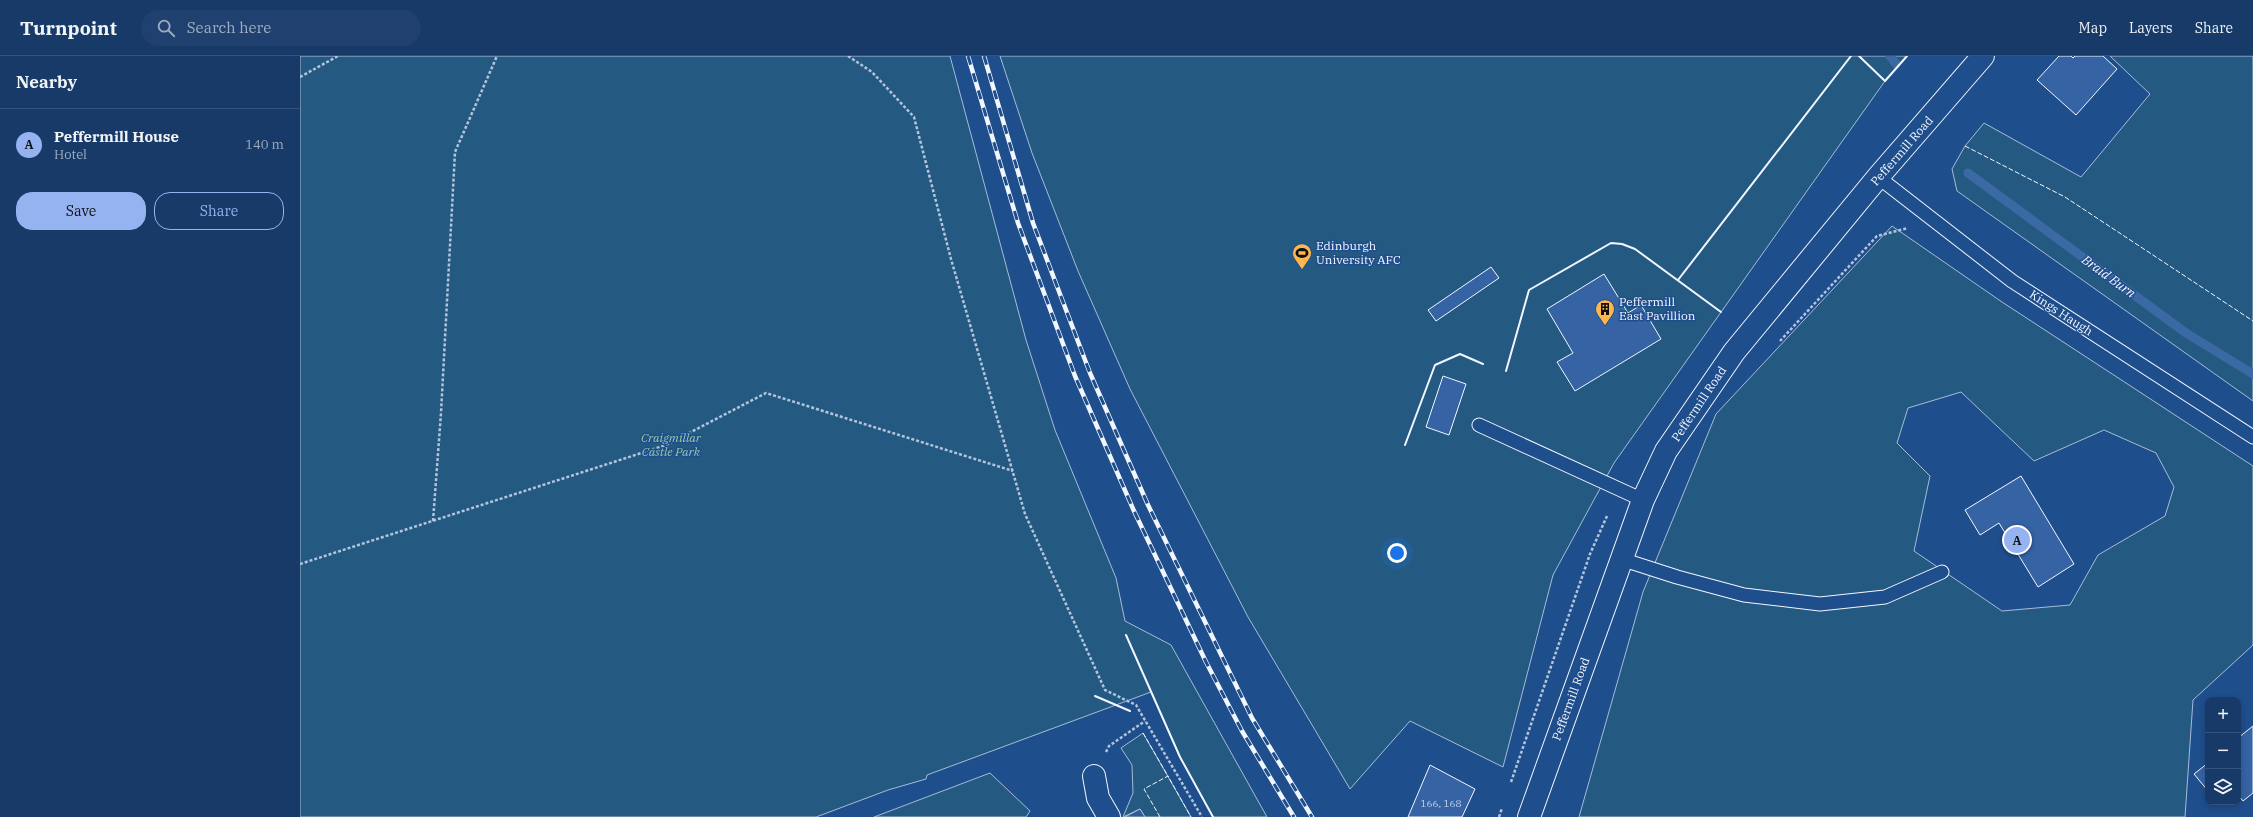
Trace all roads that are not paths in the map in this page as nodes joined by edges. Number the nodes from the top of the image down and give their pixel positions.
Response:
1 (1980, 57) edge
2 (1878, 177) junction
3 (1479, 426) dead end
4 (2253, 437) edge
5 (1643, 500) junction
6 (1621, 558) junction
7 (1942, 572) dead end
8 (1094, 776) road end
9 (1108, 817) edge
10 (1529, 817) edge

1 - 2 main road, Peffermill Road
2 - 4 lane, Kings Haugh
2 - 5 main road, Peffermill Road
3 - 5 lane
5 - 6 main road, Peffermill Road
6 - 7 lane
6 - 10 main road, Peffermill Road
8 - 9 main road

